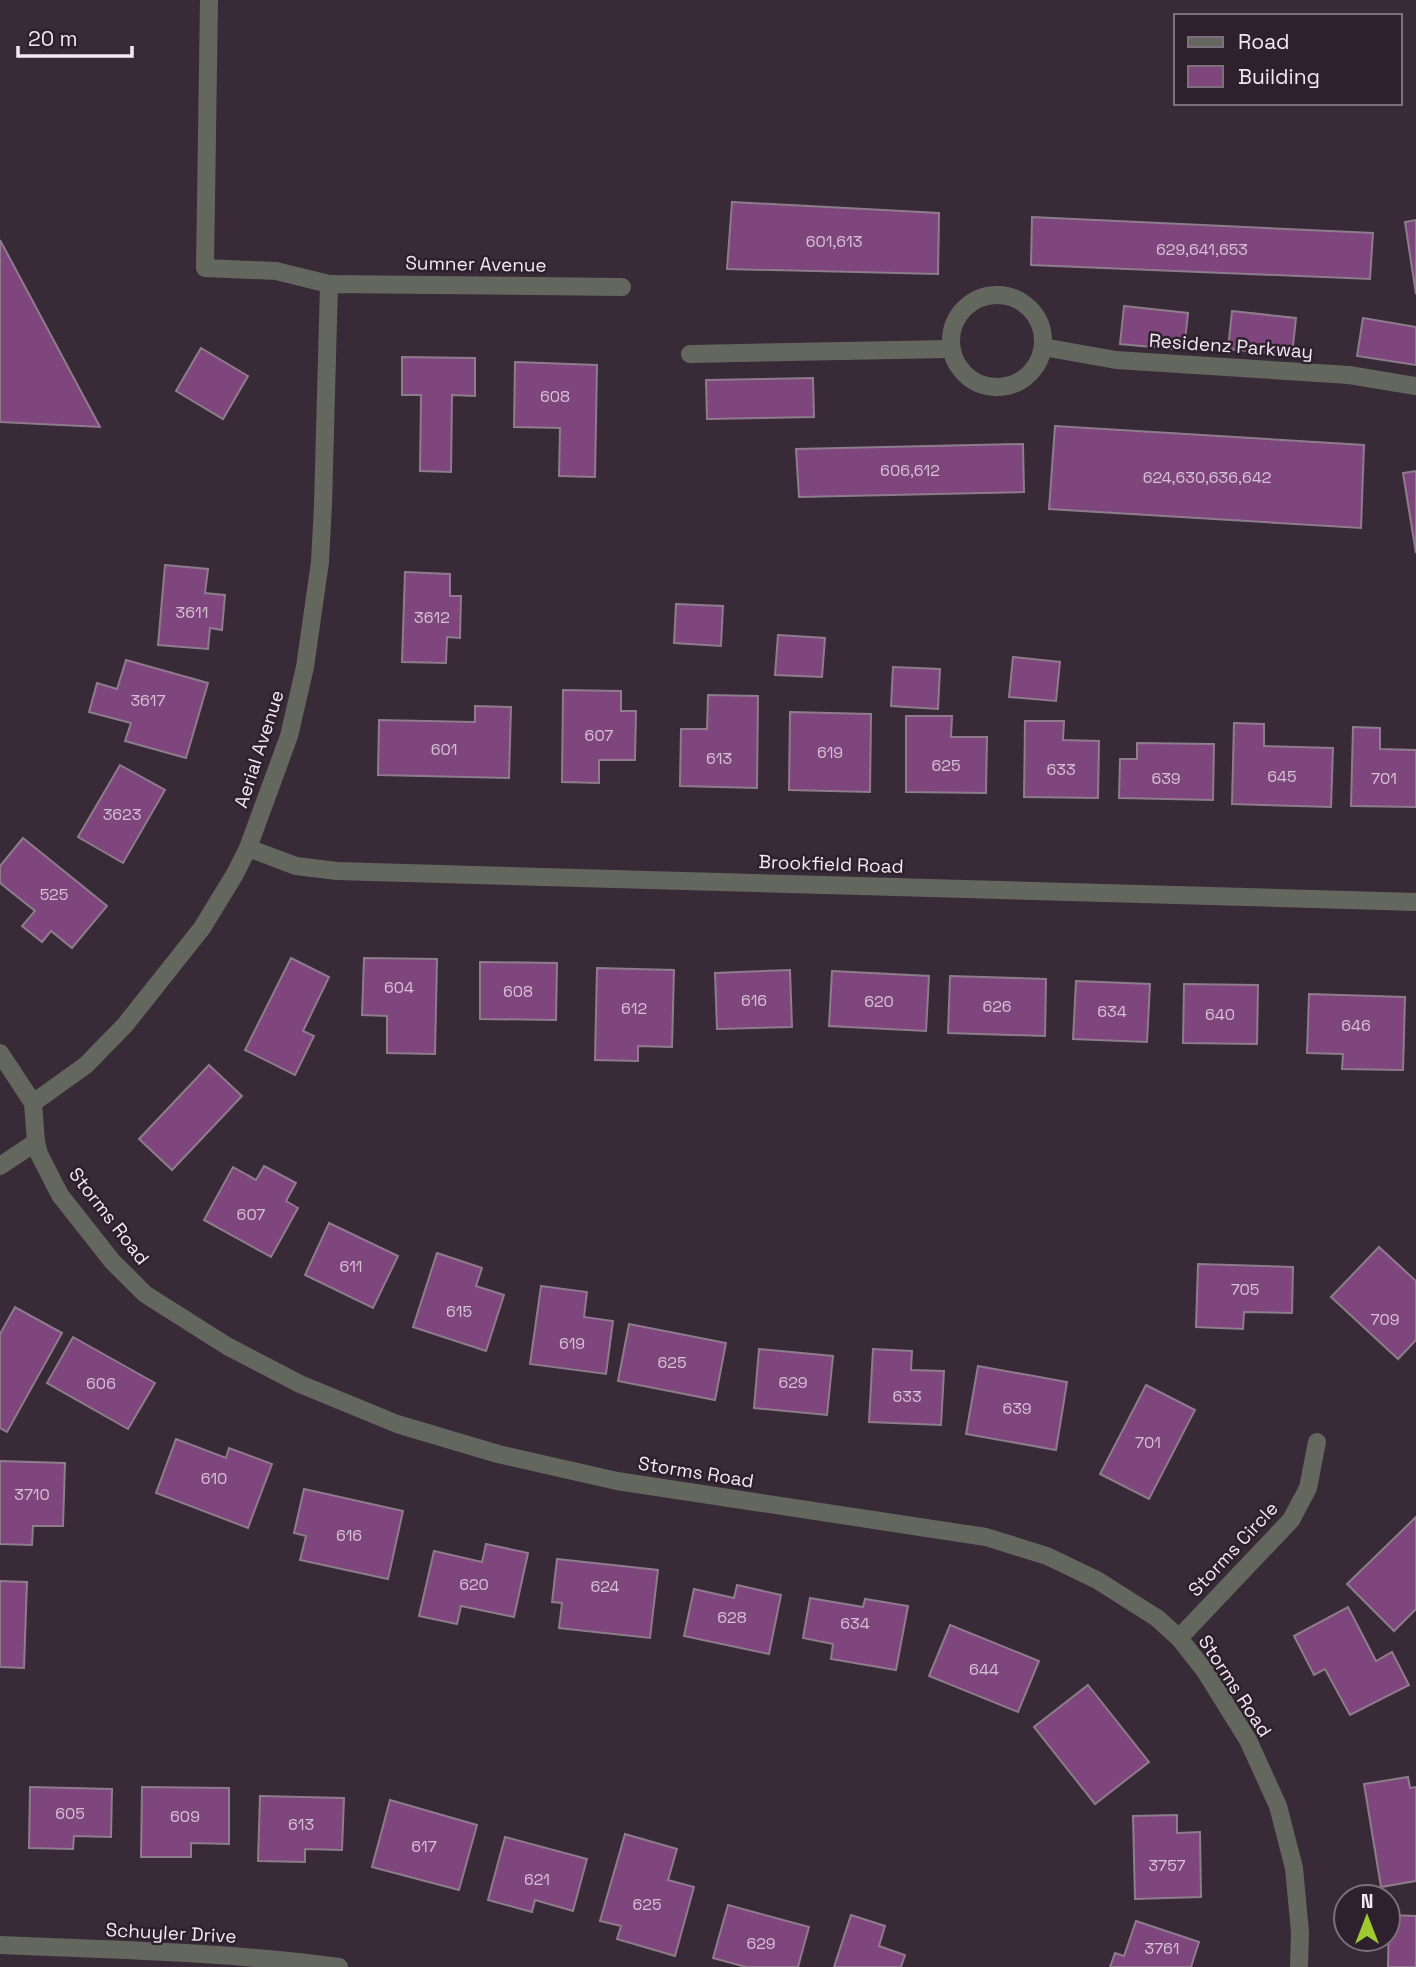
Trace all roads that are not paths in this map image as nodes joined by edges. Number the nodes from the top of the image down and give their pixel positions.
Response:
1 (209, 0) edge
2 (329, 284) junction
3 (622, 287) dead end
4 (1043, 346) junction
5 (950, 349) junction
6 (690, 354) dead end
7 (1416, 386) edge
8 (248, 848) junction
9 (1416, 902) edge
10 (0, 1053) edge
11 (33, 1103) junction
12 (36, 1142) junction
13 (0, 1166) edge
14 (1317, 1442) dead end
15 (1179, 1638) junction
16 (0, 1945) edge
17 (301, 1964) edge
18 (338, 1967) edge
19 (1299, 1967) edge

1 - 2 street, Sumner Avenue
2 - 3 street, Sumner Avenue
2 - 8 street, Aerial Avenue
4 - 5 street
4 - 5 street
4 - 7 street, Residenz Parkway
5 - 6 street
8 - 9 street, Brookfield Road
8 - 11 street, Aerial Avenue
10 - 11 street, Storms Road
11 - 12 street, Storms Road
12 - 13 street
12 - 15 street, Storms Road
14 - 15 street, Storms Circle
15 - 19 street, Storms Road
16 - 17 street, Schuyler Drive
17 - 18 street, Schuyler Drive

